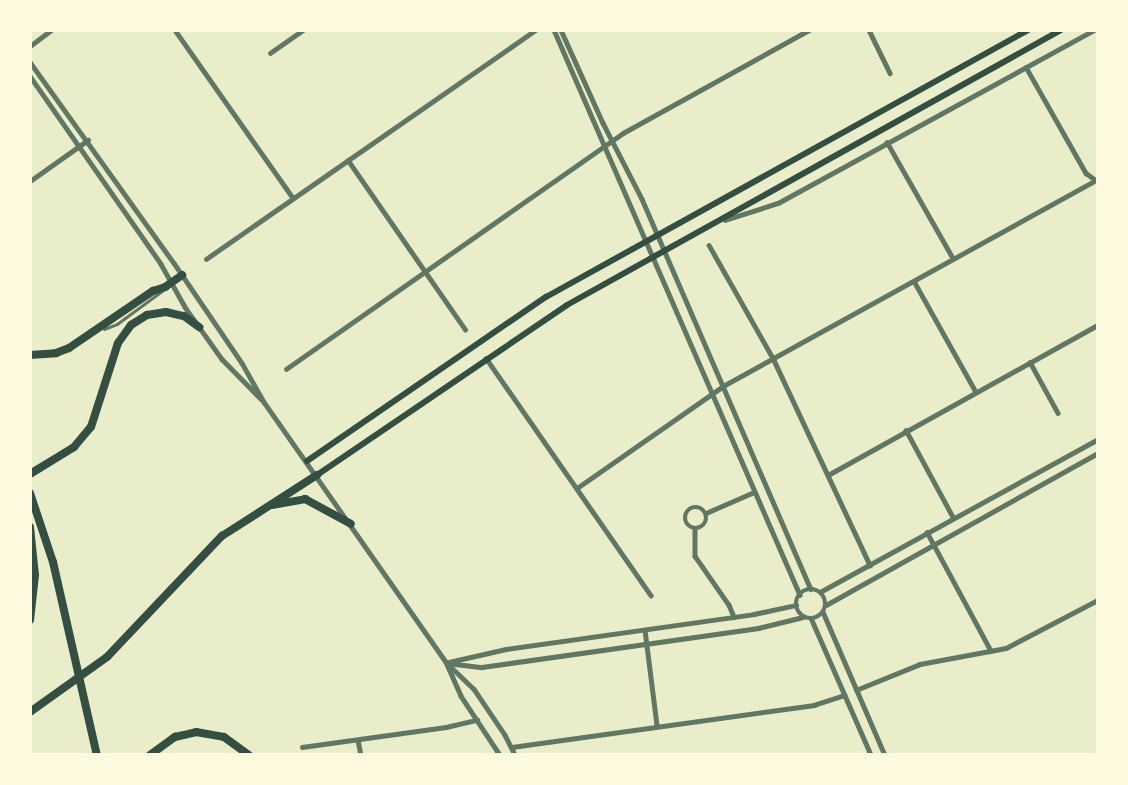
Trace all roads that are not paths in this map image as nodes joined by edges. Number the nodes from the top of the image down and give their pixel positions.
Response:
1 (51, 30) edge
2 (175, 30) edge
3 (303, 30) edge
4 (535, 30) edge
5 (554, 30) edge
6 (561, 30) edge
7 (809, 30) edge
8 (869, 30) edge
9 (1028, 30) edge
10 (1061, 30) edge
11 (1094, 30) edge
12 (30, 46) edge
13 (270, 53) dead end
14 (30, 62) edge
15 (1026, 67) junction
16 (890, 73) dead end
17 (30, 76) edge
18 (88, 140) junction
19 (612, 141) junction
20 (887, 142) junction
21 (79, 146) junction
22 (604, 147) junction
23 (348, 160) junction
24 (30, 181) edge
25 (1098, 181) edge
26 (293, 198) junction
27 (714, 223) junction
28 (657, 235) junction
29 (645, 242) junction
30 (709, 246) dead end
31 (664, 250) junction
32 (652, 257) junction
33 (953, 258) junction
34 (206, 259) dead end
35 (425, 271) junction
36 (181, 275) junction
37 (914, 281) junction
38 (168, 285) junction
39 (1098, 325) edge
40 (199, 327) junction
41 (466, 329) dead end
42 (30, 355) edge
43 (486, 358) junction
44 (773, 358) junction
45 (1030, 362) junction
46 (286, 369) dead end
47 (723, 386) junction
48 (976, 392) junction
49 (711, 394) junction
50 (264, 402) junction
51 (1058, 413) dead end
52 (906, 430) junction
53 (1098, 439) edge
54 (1098, 453) edge
55 (307, 461) junction
56 (30, 474) edge
57 (317, 475) junction
58 (828, 475) junction
59 (577, 488) junction
60 (754, 492) junction
61 (30, 493) edge
62 (262, 508) junction
63 (706, 513) junction
64 (953, 517) junction
65 (351, 524) junction
66 (30, 527) edge
67 (695, 528) junction
68 (927, 532) junction
69 (933, 544) junction
70 (870, 565) junction
71 (811, 589) junction
72 (820, 593) junction
73 (651, 595) dead end
74 (800, 595) junction
75 (1098, 600) edge
76 (796, 605) junction
77 (826, 606) junction
78 (823, 612) junction
79 (734, 617) junction
80 (803, 617) junction
81 (811, 618) junction
82 (30, 620) edge
83 (645, 630) junction
84 (646, 644) junction
85 (991, 652) junction
86 (446, 662) junction
87 (856, 690) junction
88 (844, 695) junction
89 (30, 712) edge
90 (477, 719) junction
91 (657, 725) junction
92 (358, 740) junction
93 (302, 747) dead end
94 (512, 747) junction
95 (97, 755) edge
96 (150, 755) edge
97 (249, 755) edge
98 (361, 755) edge
99 (500, 755) edge
100 (515, 755) edge
101 (871, 755) edge
102 (885, 755) edge

1 - 12 street
2 - 26 street
3 - 13 street
4 - 23 street
5 - 22 street
6 - 19 street
7 - 19 street
8 - 16 street
9 - 28 main road
10 - 27 main road
11 - 15 street
14 - 18 street
15 - 20 street
15 - 25 street
17 - 21 street
18 - 21 street
18 - 36 street
19 - 22 street
19 - 28 street
20 - 27 street
20 - 33 street
21 - 24 street
21 - 38 street
22 - 29 street
22 - 35 street
23 - 26 street
23 - 35 street
25 - 33 street
26 - 34 street
27 - 31 main road
28 - 29 main road
28 - 31 street
29 - 32 street
29 - 55 main road
30 - 44 street
31 - 32 main road
31 - 47 street
32 - 43 main road
32 - 49 street
33 - 37 street
35 - 41 street
35 - 46 street
36 - 38 highway
36 - 50 street
37 - 44 street
37 - 48 street
38 - 40 street
38 - 42 highway
39 - 45 street
40 - 50 street
40 - 56 highway
43 - 57 main road
43 - 59 street
44 - 47 street
44 - 58 street
45 - 48 street
45 - 51 street
47 - 49 street
47 - 71 street
48 - 52 street
49 - 59 street
49 - 60 street
50 - 55 street
52 - 58 street
52 - 64 street
53 - 64 street
54 - 69 street
55 - 57 street
57 - 62 highway
57 - 65 street
58 - 70 street
59 - 73 street
60 - 63 street
60 - 74 street
61 - 95 highway
62 - 65 highway
62 - 89 highway
63 - 67 street
63 - 67 street
64 - 68 street
65 - 86 street
66 - 82 highway
67 - 79 street
68 - 69 street
68 - 70 street
69 - 77 street
69 - 85 street
70 - 72 street
71 - 72 street
71 - 74 street
72 - 77 street
74 - 76 street
75 - 85 street
76 - 79 street
76 - 80 street
77 - 78 street
78 - 81 street
78 - 87 street
79 - 83 street
80 - 81 street
80 - 84 street
81 - 88 street
83 - 84 street
83 - 86 street
84 - 86 street
84 - 91 street
85 - 87 street
86 - 90 street
86 - 94 street
87 - 102 street
88 - 91 street
88 - 101 street
90 - 92 street
90 - 99 street
91 - 94 street
92 - 93 street
92 - 98 street
94 - 100 street
96 - 97 highway

